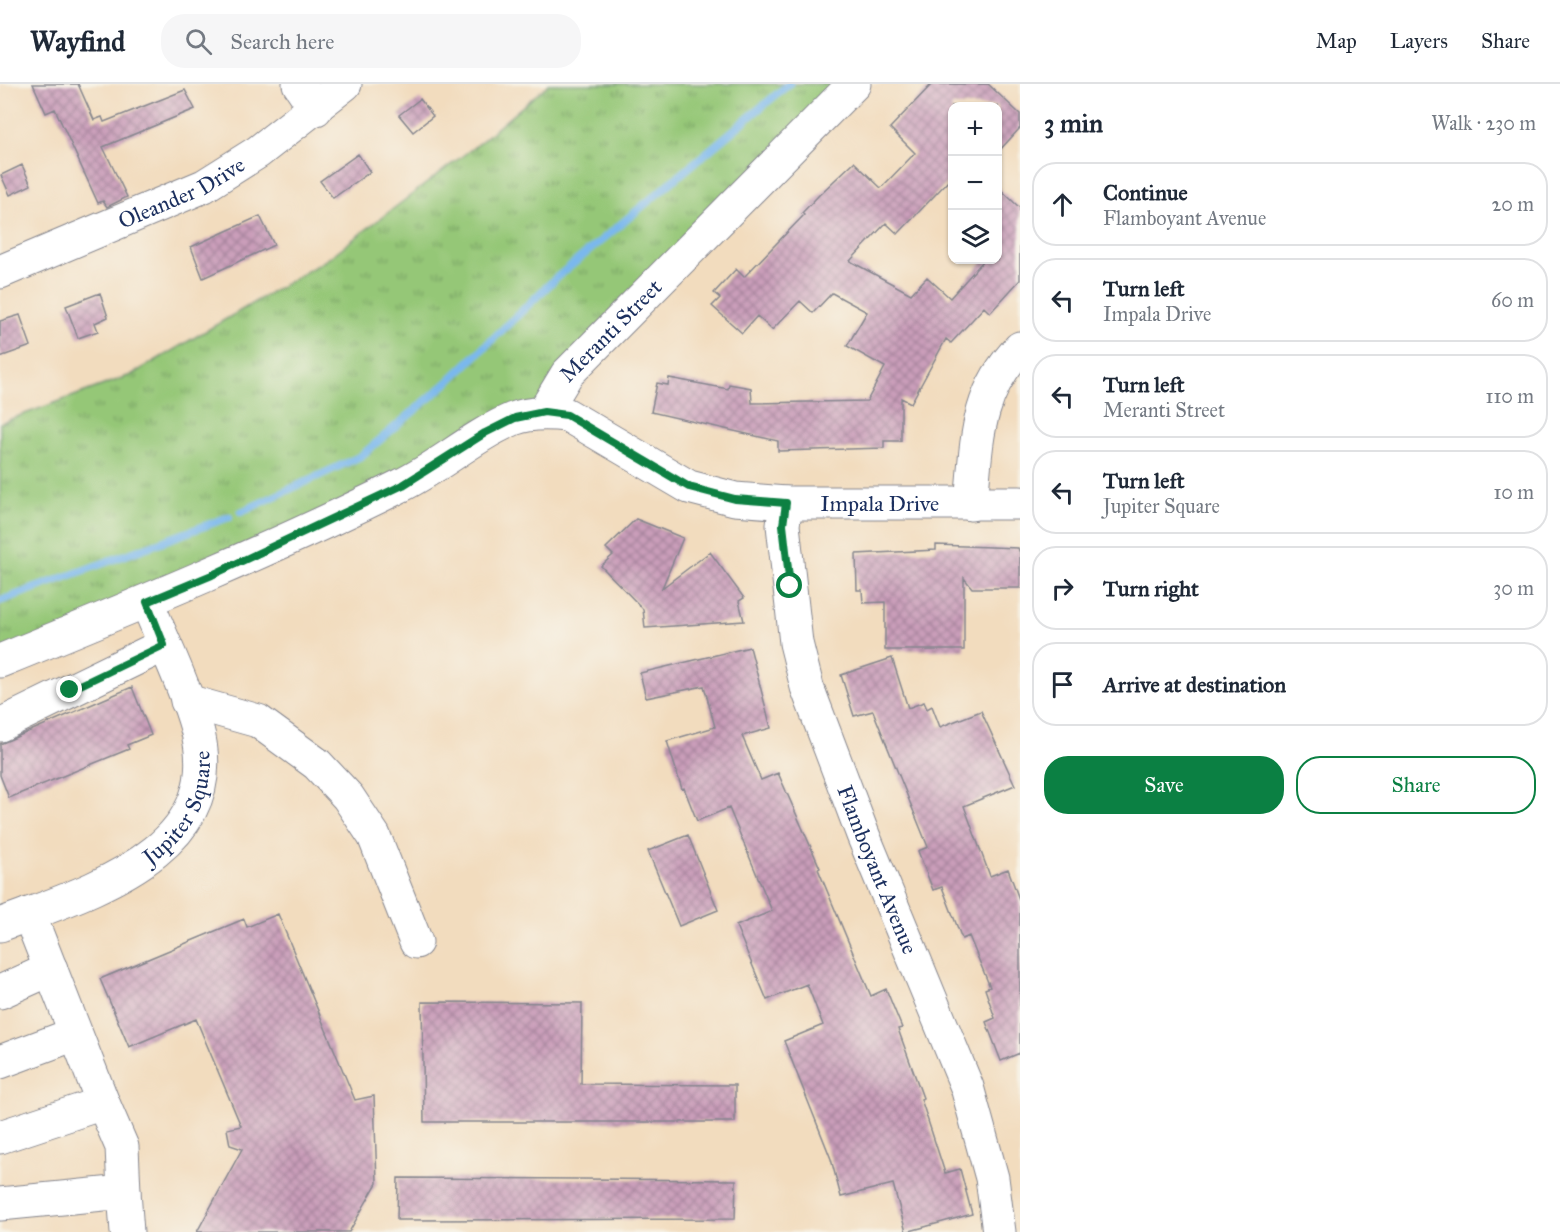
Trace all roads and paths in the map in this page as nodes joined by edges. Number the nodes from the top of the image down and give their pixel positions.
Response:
1 (345, 84) edge
2 (854, 84) edge
3 (307, 97) edge
4 (0, 272) edge
5 (1020, 348) edge
6 (544, 412) junction
7 (786, 503) junction
8 (971, 504) junction
9 (1020, 504) edge
10 (147, 602) junction
11 (164, 645) junction
12 (0, 661) edge
13 (187, 701) junction
14 (0, 725) edge
15 (14, 920) edge
16 (416, 942) dead end
17 (51, 969) junction
18 (0, 992) edge
19 (75, 1034) junction
20 (0, 1062) edge
21 (103, 1103) junction
22 (0, 1137) edge
23 (124, 1192) junction
24 (0, 1204) edge
25 (127, 1232) edge
26 (999, 1232) edge

1 - 3 street, Oleander Drive
2 - 6 street, Meranti Street
3 - 4 street, Oleander Drive
5 - 8 street
6 - 7 street, Impala Drive
6 - 10 street
7 - 8 street, Impala Drive
7 - 26 street, Flamboyant Avenue
8 - 9 street, Impala Drive
10 - 11 street, Jupiter Square
10 - 12 street
11 - 13 street, Jupiter Square
11 - 14 street
13 - 15 street, Jupiter Square
13 - 16 street
15 - 17 street
17 - 18 street
17 - 19 street
19 - 20 street
19 - 21 street
21 - 22 street
21 - 23 street
23 - 24 street
23 - 25 street

